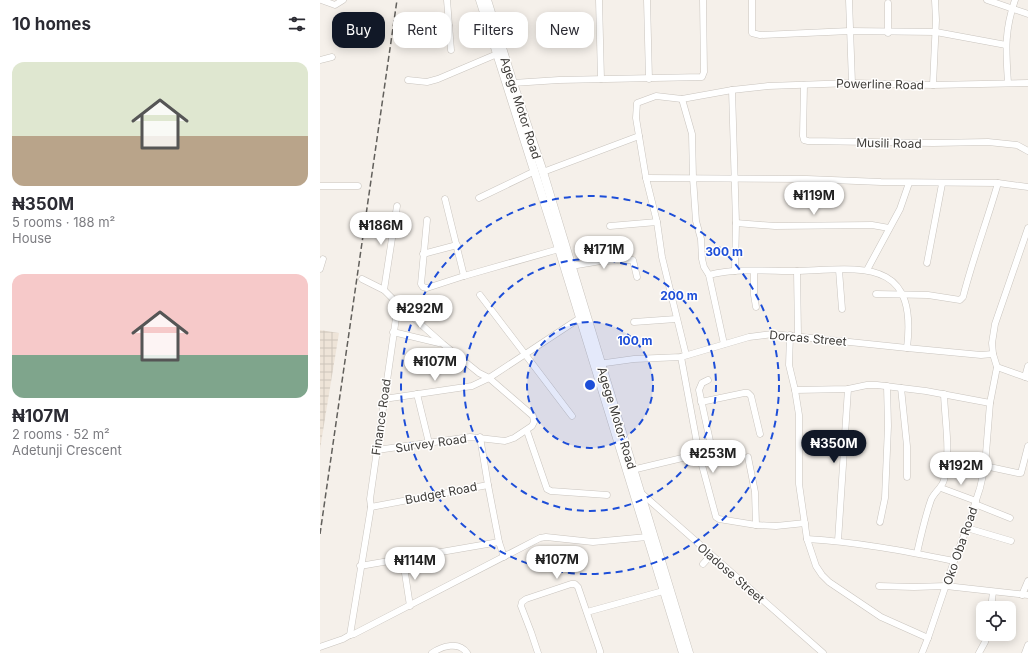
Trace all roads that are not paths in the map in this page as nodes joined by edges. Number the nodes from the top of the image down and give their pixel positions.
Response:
1 (321, 0) edge
2 (343, 0) edge
3 (447, 0) edge
4 (480, 0) edge
5 (487, 0) edge
6 (598, 0) edge
7 (648, 0) edge
8 (703, 0) edge
9 (752, 0) edge
10 (849, 0) edge
11 (935, 0) edge
12 (987, 0) edge
13 (1015, 0) edge
14 (888, 4) dead end
15 (1012, 8) junction
16 (448, 12) edge
17 (1028, 14) edge
18 (850, 31) junction
19 (936, 32) junction
20 (888, 33) junction
21 (1006, 45) junction
22 (497, 54) junction
23 (332, 57) dead end
24 (320, 60) edge
25 (649, 78) junction
26 (601, 79) junction
27 (408, 80) dead end
28 (852, 83) junction
29 (1028, 83) edge
30 (513, 84) junction
31 (1008, 84) junction
32 (804, 85) junction
33 (934, 85) junction
34 (732, 90) junction
35 (682, 99) junction
36 (639, 136) junction
37 (1028, 151) edge
38 (539, 172) junction
39 (646, 178) junction
40 (693, 178) junction
41 (734, 178) junction
42 (909, 182) junction
43 (998, 183) junction
44 (942, 184) junction
45 (320, 186) edge
46 (358, 186) dead end
47 (1028, 187) edge
48 (479, 198) dead end
49 (446, 199) dead end
50 (397, 206) dead end
51 (427, 220) dead end
52 (658, 222) junction
53 (736, 223) junction
54 (555, 225) junction
55 (610, 226) dead end
56 (889, 228) junction
57 (1028, 228) edge
58 (457, 245) junction
59 (560, 250) junction
60 (423, 254) junction
61 (322, 259) dead end
62 (927, 263) dead end
63 (571, 266) junction
64 (320, 269) edge
65 (797, 270) junction
66 (839, 270) junction
67 (867, 270) junction
68 (735, 271) junction
69 (754, 271) junction
70 (710, 275) junction
71 (464, 276) junction
72 (637, 277) dead end
73 (362, 279) dead end
74 (384, 290) junction
75 (876, 294) dead end
76 (903, 294) junction
77 (480, 295) dead end
78 (398, 304) junction
79 (756, 307) dead end
80 (842, 309) dead end
81 (580, 318) junction
82 (676, 319) junction
83 (634, 322) dead end
84 (393, 332) junction
85 (790, 335) junction
86 (798, 336) junction
87 (443, 344) junction
88 (724, 344) junction
89 (907, 348) junction
90 (993, 354) junction
91 (524, 355) junction
92 (683, 356) junction
93 (597, 364) junction
94 (1028, 366) edge
95 (997, 367) junction
96 (489, 378) junction
97 (1026, 378) edge
98 (708, 380) dead end
99 (887, 386) junction
100 (901, 388) junction
101 (848, 389) junction
102 (795, 390) junction
103 (417, 394) junction
104 (944, 394) junction
105 (384, 399) junction
106 (701, 402) junction
107 (990, 403) junction
108 (572, 416) dead end
109 (527, 431) junction
110 (760, 434) dead end
111 (480, 437) junction
112 (430, 443) junction
113 (1028, 446) edge
114 (377, 450) junction
115 (699, 454) junction
116 (748, 456) dead end
117 (985, 466) junction
118 (632, 470) junction
119 (907, 477) dead end
120 (488, 484) junction
121 (941, 488) junction
122 (636, 492) junction
123 (606, 495) dead end
124 (976, 503) junction
125 (371, 506) junction
126 (1010, 518) dead end
127 (880, 522) dead end
128 (805, 523) junction
129 (756, 525) junction
130 (967, 528) junction
131 (647, 537) junction
132 (807, 539) junction
133 (838, 541) junction
134 (1011, 541) dead end
135 (499, 542) junction
136 (918, 553) junction
137 (711, 555) junction
138 (504, 557) junction
139 (403, 560) junction
140 (954, 560) junction
141 (703, 564) dead end
142 (360, 566) junction
143 (1028, 581) edge
144 (879, 586) dead end
145 (946, 586) junction
146 (663, 591) junction
147 (993, 592) junction
148 (1025, 595) edge
149 (992, 601) edge
150 (410, 606) junction
151 (587, 612) junction
152 (350, 634) junction
153 (928, 638) junction
154 (985, 641) edge
155 (1028, 645) edge
156 (320, 647) edge
157 (432, 653) edge
158 (467, 653) edge
159 (538, 653) edge
160 (600, 653) edge
161 (682, 653) edge
162 (689, 653) edge
163 (823, 653) edge
164 (922, 653) edge
165 (979, 653) edge
166 (1025, 653) edge

1 - 2 street
3 - 16 street
4 - 22 main road, Agege Motor Road
5 - 30 main road, Agege Motor Road
6 - 26 street
7 - 25 street
8 - 25 street
9 - 18 street
10 - 18 street
11 - 19 street
12 - 15 street
13 - 15 street
14 - 20 street
15 - 17 street
15 - 21 street
18 - 20 street
18 - 28 street
19 - 20 street
19 - 21 street
19 - 33 street
21 - 31 street
22 - 27 street
22 - 38 main road, Agege Motor Road
23 - 24 street
25 - 26 street
26 - 30 street
28 - 32 street, Powerline Road
28 - 33 street, Powerline Road
29 - 31 street, Powerline Road
30 - 38 main road, Agege Motor Road
31 - 33 street, Powerline Road
32 - 34 street, Powerline Road
32 - 37 street, Musili Road
34 - 35 street, Powerline Road
34 - 41 street
35 - 36 street, Powerline Road
35 - 40 street
36 - 38 street
36 - 39 street
38 - 48 street
38 - 54 main road, Agege Motor Road
39 - 40 street
39 - 52 street
40 - 41 street
40 - 70 street
41 - 42 street
41 - 53 street
42 - 44 street
42 - 56 street
43 - 44 street
43 - 47 street
43 - 76 street
44 - 62 street
45 - 46 street
49 - 58 street
50 - 74 street
51 - 60 street
52 - 55 street
52 - 82 street
53 - 56 street
53 - 68 street
54 - 59 main road, Agege Motor Road
54 - 63 main road, Agege Motor Road
56 - 67 street
57 - 90 street, Oko Oba Road
58 - 60 street
58 - 71 street
59 - 71 street
59 - 81 main road, Agege Motor Road
60 - 71 street
61 - 64 street
63 - 72 street
63 - 93 main road, Agege Motor Road
65 - 66 street
65 - 69 street
65 - 86 street
66 - 67 street
66 - 80 street
67 - 76 street
68 - 69 street
68 - 70 street
69 - 79 street
70 - 88 street
73 - 74 street
74 - 78 street
75 - 76 street
76 - 89 street
77 - 91 street
78 - 84 street, Finance Road
78 - 87 street
81 - 91 street
81 - 93 main road, Agege Motor Road
82 - 83 street
82 - 92 street
84 - 87 street
84 - 105 street, Finance Road
85 - 86 street, Dorcas Street
85 - 88 street, Dorcas Street
85 - 102 street
86 - 89 street, Dorcas Street
87 - 96 street
88 - 92 street, Dorcas Street
89 - 90 street, Dorcas Street
90 - 95 street, Oko Oba Road
91 - 96 street
91 - 108 street
92 - 93 street, Dorcas Street
92 - 115 street
93 - 118 main road, Agege Motor Road
93 - 122 main road, Agege Motor Road
94 - 97 street
95 - 97 street
95 - 107 street, Oko Oba Road
96 - 103 street
96 - 109 street
98 - 106 street
99 - 100 street
99 - 101 street
99 - 127 street
100 - 104 street
100 - 119 street
101 - 102 street
101 - 133 street
102 - 128 street
103 - 105 street
103 - 112 street
104 - 107 street
104 - 121 street
105 - 114 street, Finance Road
106 - 110 street
106 - 115 street
107 - 117 street, Oko Oba Road
109 - 111 street, Survey Road
109 - 123 street
111 - 112 street, Survey Road
111 - 120 street, Budget Road
112 - 114 street, Survey Road
113 - 117 street
114 - 125 street, Finance Road
115 - 118 street
115 - 129 street
116 - 129 street
117 - 124 street, Oko Oba Road
118 - 122 main road, Agege Motor Road
120 - 125 street, Budget Road
120 - 135 street
121 - 124 street
121 - 136 street
122 - 131 main road, Agege Motor Road
122 - 137 street, Oladose Street
122 - 162 main road, Agege Motor Road
124 - 126 street
124 - 130 street, Oko Oba Road
125 - 142 street, Finance Road
128 - 129 street
128 - 132 street
130 - 134 street
130 - 140 street, Oko Oba Road
131 - 138 street
131 - 146 main road, Agege Motor Road
132 - 133 street
132 - 153 street
133 - 136 street
135 - 138 street
135 - 139 street
136 - 140 street
137 - 141 street
137 - 163 street, Oladose Street
138 - 150 street
139 - 142 street
139 - 150 street
140 - 145 street, Oko Oba Road
142 - 152 street, Finance Road
143 - 148 street
144 - 145 street
145 - 147 street
145 - 153 street, Oko Oba Road
146 - 151 street
146 - 161 main road, Agege Motor Road
147 - 148 street
147 - 149 street
150 - 152 street
151 - 159 street
151 - 160 street
152 - 156 street
153 - 164 street, Oko Oba Road
154 - 165 street
155 - 166 street
157 - 158 street

